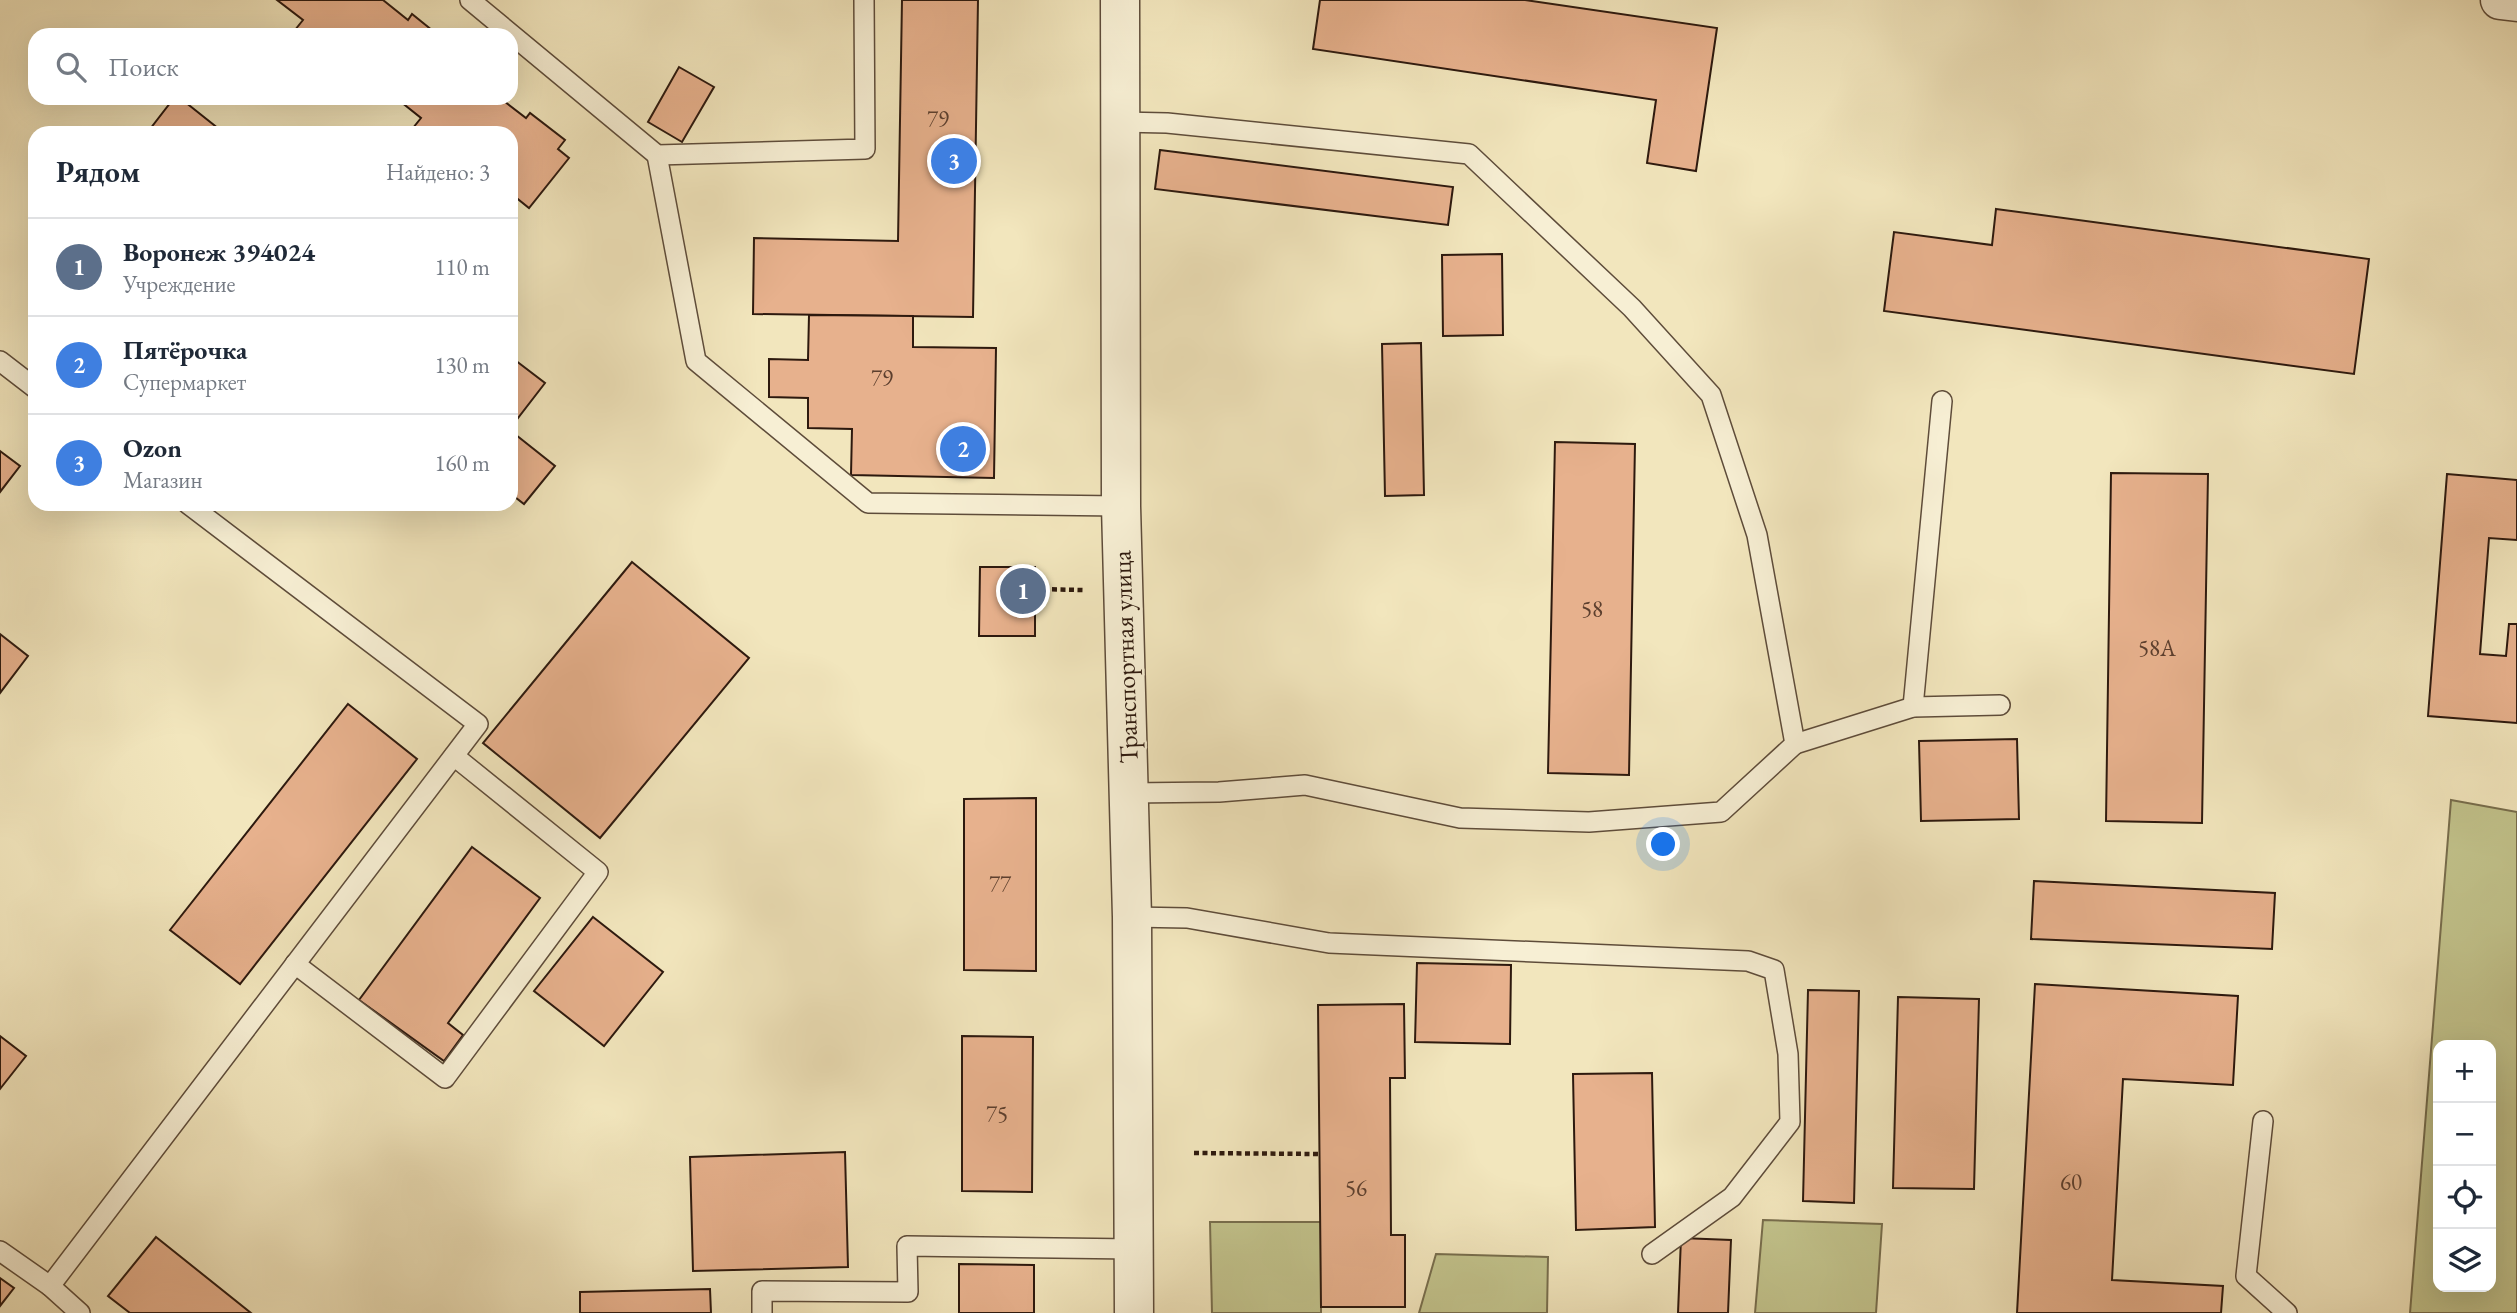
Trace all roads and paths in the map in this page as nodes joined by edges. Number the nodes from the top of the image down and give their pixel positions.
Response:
1 (470, 0) edge
2 (864, 0) edge
3 (1120, 0) edge
4 (2500, 0) edge
5 (2517, 2) edge
6 (504, 28) edge
7 (518, 40) edge
8 (1120, 122) junction
9 (657, 155) junction
10 (0, 361) edge
11 (28, 382) edge
12 (1942, 401) dead end
13 (1121, 506) junction
14 (197, 511) edge
15 (1035, 589) dead end
16 (1069, 590) dead end
17 (2000, 705) dead end
18 (1913, 708) junction
19 (1796, 744) junction
20 (454, 755) junction
21 (1129, 793) junction
22 (1132, 917) junction
23 (295, 964) junction
24 (2263, 1121) dead end
25 (1194, 1153) dead end
26 (1320, 1154) dead end
27 (1134, 1249) junction
28 (0, 1251) edge
29 (1652, 1254) dead end
30 (50, 1286) junction
31 (80, 1313) edge
32 (762, 1313) edge
33 (1133, 1313) edge
34 (2287, 1313) edge

1 - 6 lane
2 - 9 lane
3 - 8 street, Транспортная улица
4 - 5 street
7 - 9 lane
8 - 13 street, Транспортная улица
8 - 19 lane
9 - 13 lane
10 - 11 lane
12 - 18 lane
13 - 21 street, Транспортная улица
14 - 20 lane
15 - 16 path
17 - 18 lane
18 - 19 lane
19 - 21 lane
20 - 23 lane
20 - 23 lane
21 - 22 street, Транспортная улица
22 - 27 street, Транспортная улица
22 - 29 lane
23 - 30 lane
24 - 34 lane
25 - 26 path
27 - 32 lane
27 - 33 street, Транспортная улица
28 - 30 lane
30 - 31 lane

